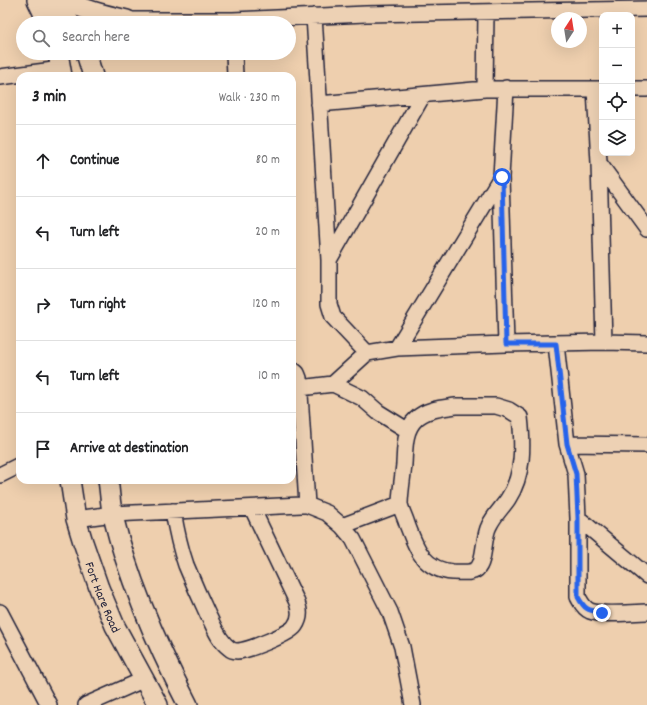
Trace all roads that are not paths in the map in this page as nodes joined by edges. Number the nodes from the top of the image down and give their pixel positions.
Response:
1 (37, 0) edge
2 (53, 0) edge
3 (64, 0) edge
4 (366, 7) edge
5 (647, 9) edge
6 (486, 12) junction
7 (599, 12) edge
8 (611, 12) edge
9 (45, 16) edge
10 (65, 16) edge
11 (108, 16) edge
12 (314, 16) junction
13 (296, 17) edge
14 (89, 60) edge
15 (98, 60) edge
16 (234, 60) edge
17 (60, 66) edge
18 (27, 72) edge
19 (93, 72) edge
20 (96, 72) edge
21 (235, 72) edge
22 (16, 74) edge
23 (0, 77) edge
24 (506, 88) junction
25 (485, 89) junction
26 (599, 89) edge
27 (635, 89) edge
28 (647, 89) edge
29 (423, 95) junction
30 (319, 104) junction
31 (599, 120) edge
32 (599, 163) junction
33 (502, 177) junction
34 (647, 228) edge
35 (329, 260) junction
36 (604, 342) junction
37 (647, 343) edge
38 (506, 344) junction
39 (556, 344) junction
40 (397, 348) junction
41 (367, 353) junction
42 (296, 372) edge
43 (333, 384) junction
44 (300, 388) junction
45 (407, 430) junction
46 (567, 444) junction
47 (647, 445) edge
48 (16, 467) edge
49 (0, 475) edge
50 (71, 484) edge
51 (109, 484) edge
52 (400, 504) junction
53 (307, 505) junction
54 (252, 508) junction
55 (173, 511) junction
56 (113, 514) junction
57 (578, 518) junction
58 (76, 519) junction
59 (342, 526) junction
60 (647, 576) edge
61 (0, 612) edge
62 (647, 612) edge
63 (145, 679) junction
64 (49, 705) edge
65 (86, 705) edge
66 (158, 705) edge
67 (188, 705) edge
68 (413, 705) edge

1 - 9 main road
2 - 10 main road
3 - 11 main road
4 - 6 street
4 - 12 street
5 - 8 street
6 - 7 street
6 - 25 street
12 - 13 street
12 - 30 street
14 - 19 main road
15 - 20 main road
16 - 21 street
17 - 18 street
22 - 23 street
24 - 25 street
24 - 26 street
24 - 33 street
25 - 29 street
27 - 28 street
29 - 30 street
29 - 35 street
30 - 35 street
31 - 32 street
32 - 34 street
32 - 36 street
33 - 38 street
33 - 40 street
35 - 41 street
36 - 37 street
36 - 39 street
38 - 39 street
38 - 40 street
39 - 46 street
40 - 41 street
41 - 43 street
42 - 44 street
43 - 44 street
43 - 45 street
44 - 53 street
45 - 52 street
45 - 52 street
46 - 47 street
46 - 57 street
48 - 49 street
50 - 58 main road, Fort Hare Road
51 - 56 main road
52 - 59 street
53 - 54 street
53 - 59 street
54 - 55 street
54 - 55 street
55 - 56 street
56 - 58 street
56 - 67 main road
57 - 60 street
57 - 62 street
58 - 63 main road, Fort Hare Road
59 - 68 street
61 - 64 street
63 - 65 street
63 - 66 main road, Fort Hare Road

